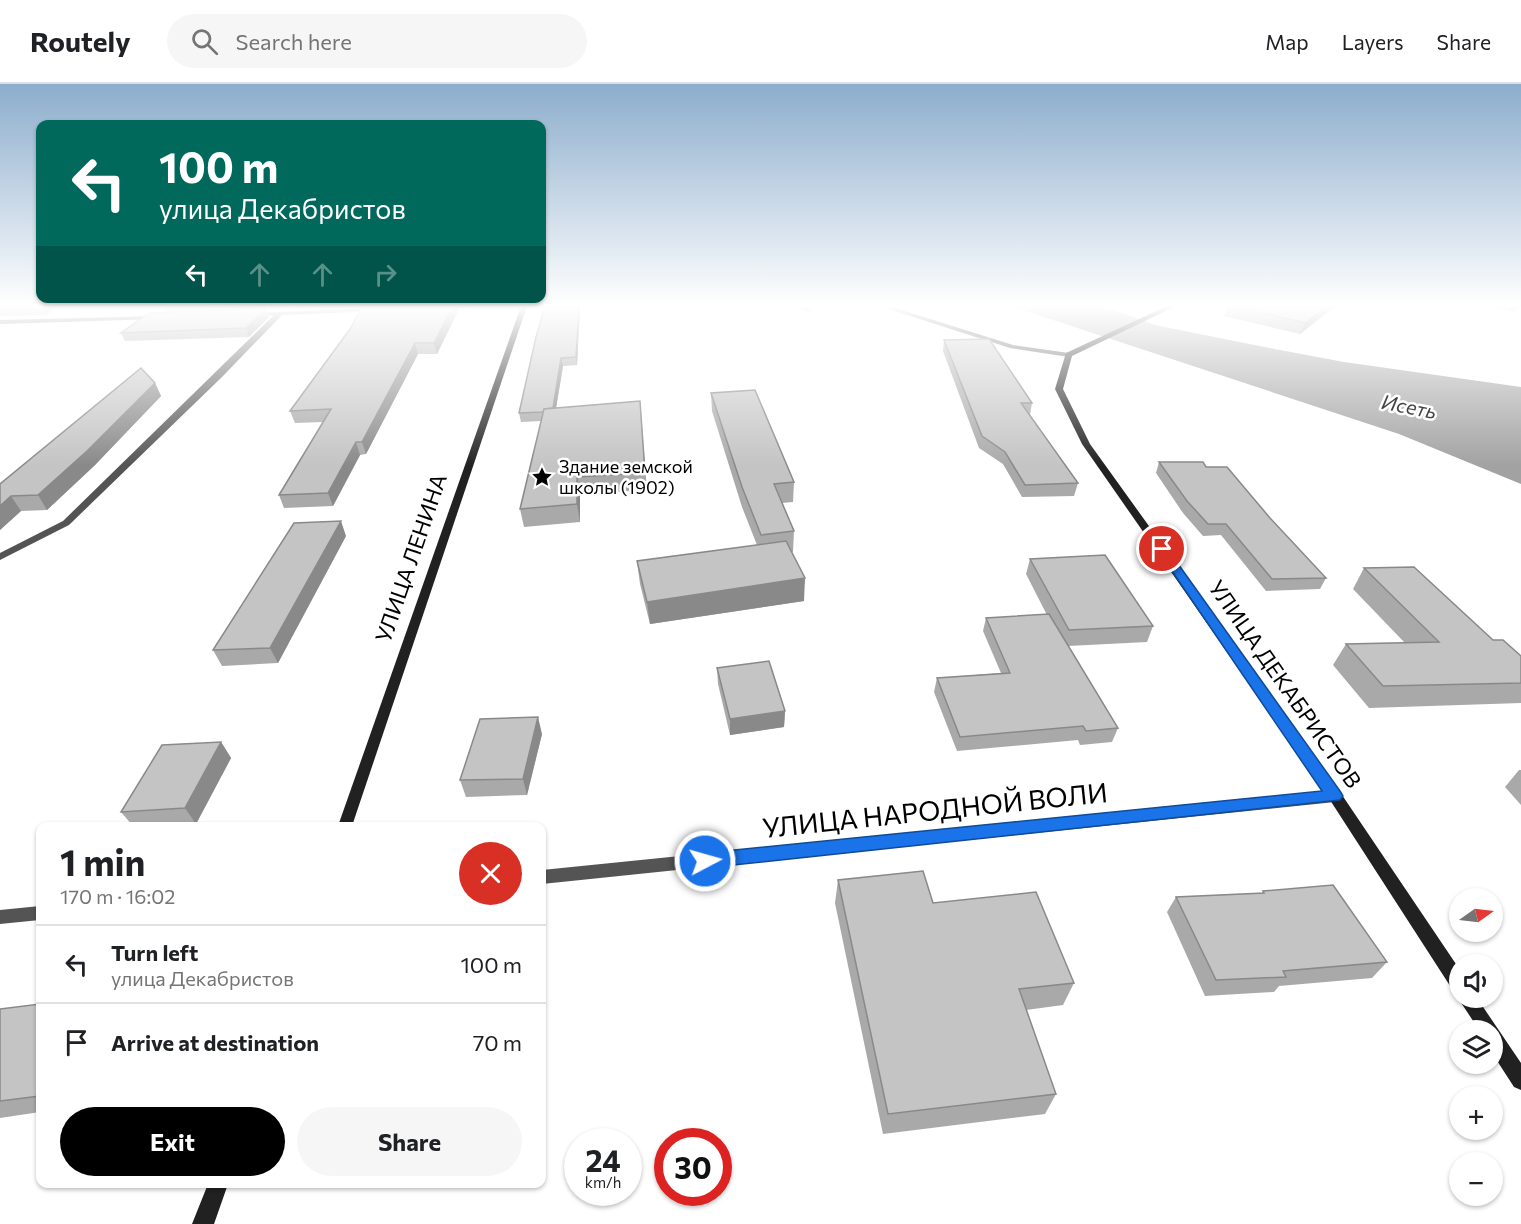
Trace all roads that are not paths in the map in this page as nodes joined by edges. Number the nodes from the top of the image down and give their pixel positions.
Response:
1 (235, 359) edge
2 (506, 359) edge
3 (1071, 359) edge
4 (0, 557) edge
5 (1335, 796) junction
6 (346, 822) edge
7 (546, 877) edge
8 (36, 913) edge
9 (0, 917) edge
10 (1449, 969) edge
11 (1503, 1053) edge
12 (1521, 1080) edge
13 (216, 1188) edge
14 (203, 1224) edge

1 - 4 street
2 - 6 main road, УЛИЦА ЛЕНИНА
3 - 5 main road, УЛИЦА ДЕКАБРИСТОВ
5 - 7 street, УЛИЦА НАРОДНОЙ ВОЛИ
5 - 10 main road, УЛИЦА ДЕКАБРИСТОВ
8 - 9 street
11 - 12 main road
13 - 14 main road

